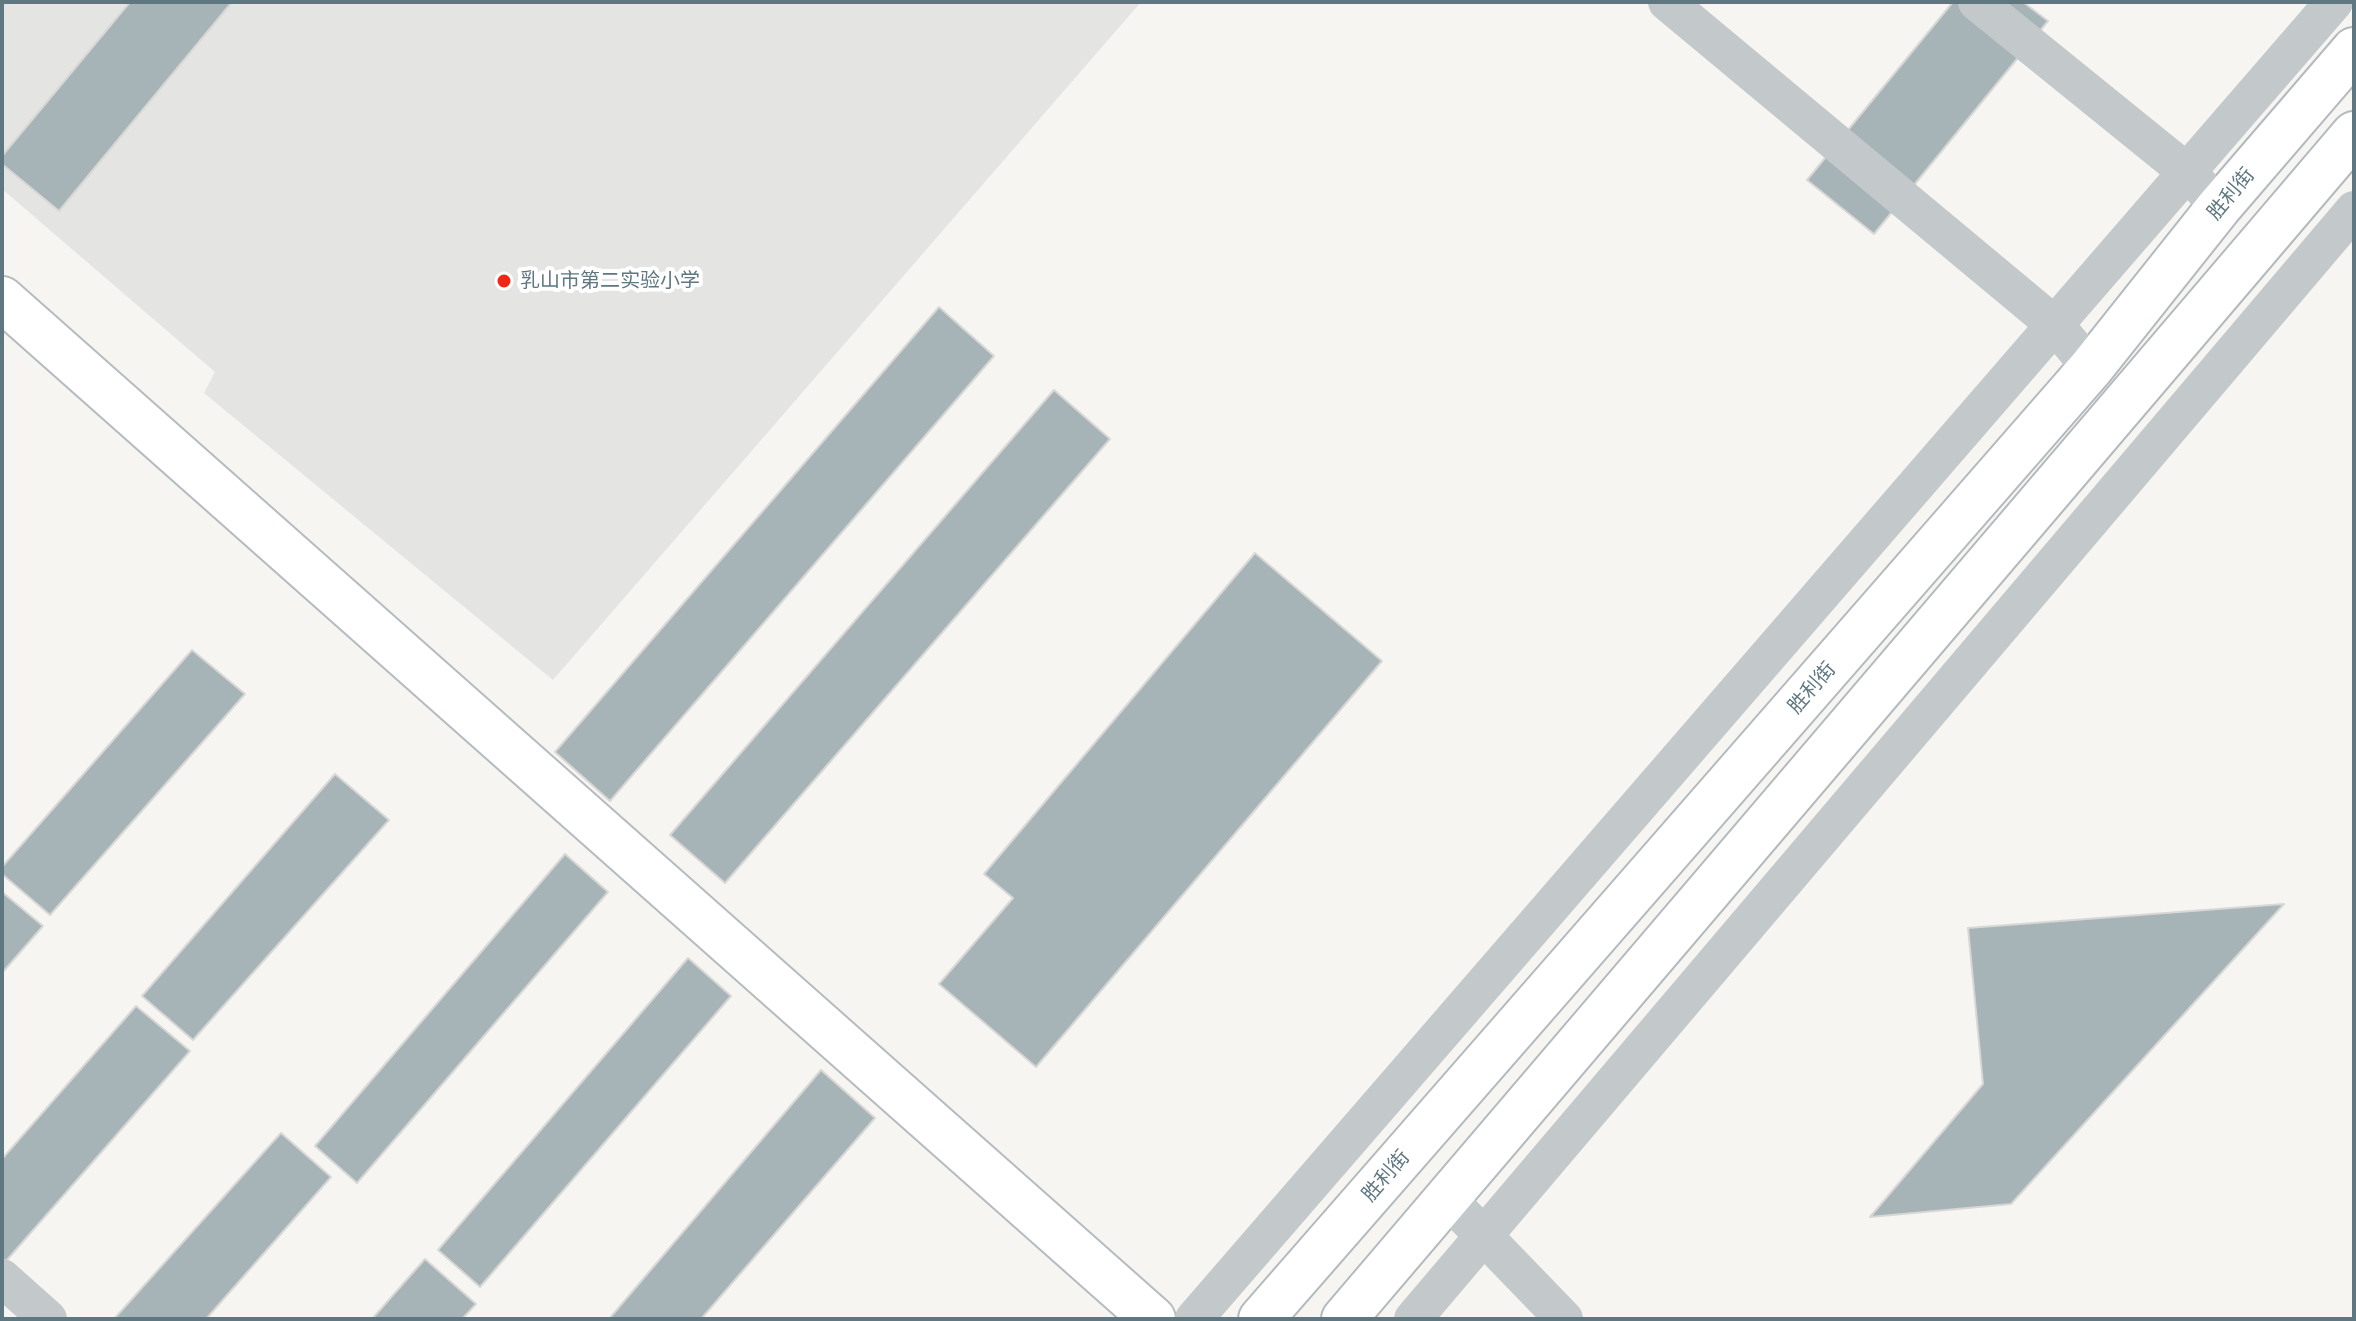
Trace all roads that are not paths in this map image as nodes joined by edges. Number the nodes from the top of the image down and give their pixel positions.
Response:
1 (1667, 2) edge
2 (1977, 2) edge
3 (2334, 2) edge
4 (2354, 50) edge
5 (2354, 134) edge
6 (2187, 172) junction
7 (2219, 207) junction
8 (2354, 210) edge
9 (2, 299) edge
10 (2055, 325) junction
11 (2091, 368) junction
12 (1447, 1198) junction
13 (1485, 1235) junction
14 (2, 1278) edge
15 (48, 1319) edge
16 (1153, 1319) edge
17 (1194, 1319) edge
18 (1261, 1319) edge
19 (1344, 1319) edge
20 (1413, 1319) edge
21 (1564, 1319) edge

1 - 10 street
2 - 6 street
3 - 6 street
4 - 7 main road, 胜利街
5 - 12 main road
6 - 7 street
6 - 10 street
7 - 11 main road, 胜利街
8 - 13 street
9 - 16 main road
10 - 11 street
10 - 17 street
11 - 18 main road, 胜利街
12 - 13 street
12 - 19 main road
13 - 20 street
13 - 21 street
14 - 15 street

